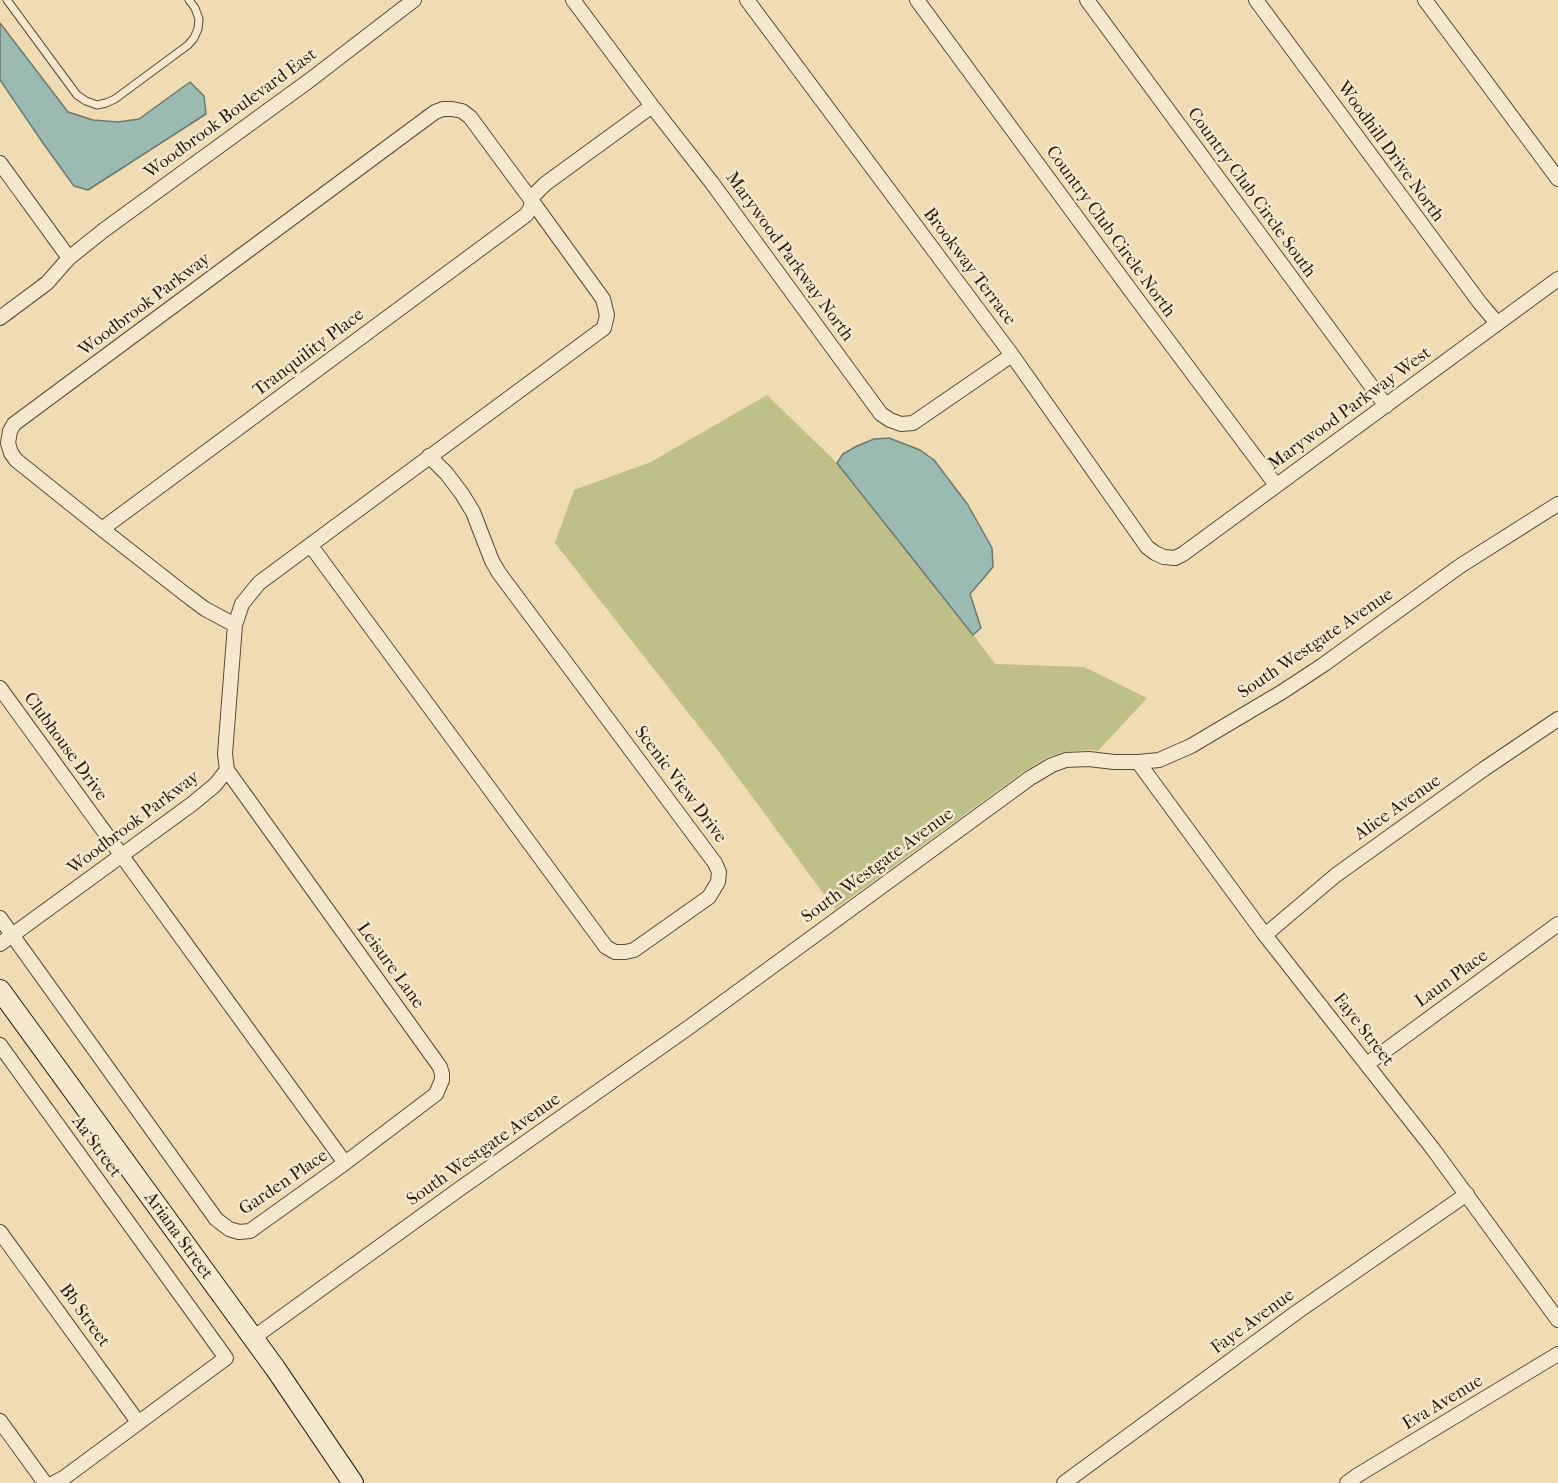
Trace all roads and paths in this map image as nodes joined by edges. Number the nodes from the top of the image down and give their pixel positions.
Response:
1 (8, 0) edge
2 (189, 0) edge
3 (414, 0) edge
4 (573, 0) edge
5 (747, 0) edge
6 (917, 0) edge
7 (1087, 0) edge
8 (1256, 0) edge
9 (1425, 0) edge
10 (652, 106) junction
11 (0, 163) edge
12 (1558, 179) edge
13 (532, 201) junction
14 (69, 258) junction
15 (1558, 279) edge
16 (0, 318) edge
17 (1497, 323) junction
18 (1012, 355) junction
19 (1386, 406) junction
20 (429, 456) junction
21 (1276, 485) junction
22 (1558, 504) edge
23 (102, 529) junction
24 (311, 546) junction
25 (1160, 555) joint
26 (235, 625) junction
27 (0, 688) edge
28 (1558, 719) edge
29 (1138, 762) junction
30 (227, 770) junction
31 (122, 856) junction
32 (0, 918) edge
33 (1558, 924) edge
34 (13, 935) junction
35 (1265, 935) junction
36 (0, 944) edge
37 (0, 990) edge
38 (0, 1045) edge
39 (1367, 1064) junction
40 (345, 1162) junction
41 (1467, 1194) junction
42 (0, 1232) edge
43 (1558, 1320) edge
44 (253, 1338) junction
45 (1558, 1354) edge
46 (0, 1421) edge
47 (138, 1422) junction
48 (45, 1483) edge
49 (54, 1483) edge
50 (353, 1483) edge
51 (1064, 1483) edge
52 (1347, 1483) edge

1 - 2 lane
3 - 14 street, Woodbrook Boulevard East
4 - 10 street, Marywood Parkway North
5 - 18 street, Brookway Terrace
6 - 21 street, Country Club Circle North
7 - 19 street, Country Club Circle South
8 - 17 street, Woodhill Drive North
9 - 12 street
10 - 13 street
10 - 18 street, Marywood Parkway North
11 - 14 street
13 - 20 street, Woodbrook Parkway
13 - 23 street, Tranquility Place
13 - 23 street, Woodbrook Parkway
14 - 16 street, Woodbrook Boulevard East
15 - 17 street, Marywood Parkway West
17 - 19 street, Marywood Parkway West
18 - 25 street, Brookway Terrace
19 - 21 street, Marywood Parkway West
20 - 24 street, Woodbrook Parkway
20 - 24 street, Scenic View Drive
21 - 25 street, Marywood Parkway West
22 - 29 street, South Westgate Avenue
23 - 26 street, Woodbrook Parkway
24 - 26 street, Woodbrook Parkway
26 - 30 street, Woodbrook Parkway
27 - 31 street, Clubhouse Drive
28 - 35 street, Alice Avenue
29 - 35 street, Faye Street
29 - 44 street, South Westgate Avenue
30 - 31 street, Woodbrook Parkway
30 - 40 street, Leisure Lane
31 - 34 street, Woodbrook Parkway
31 - 40 street, Garden Place
32 - 34 street
33 - 39 street, Laun Place
34 - 36 street, Woodbrook Parkway
34 - 40 street, Garden Place
35 - 39 street, Faye Street
37 - 44 street, Ariana Street
38 - 47 street, Aa Street
39 - 41 street, Faye Street
41 - 43 street, Faye Street
41 - 51 street, Faye Avenue
42 - 47 street, Bb Street
44 - 50 street, Ariana Street
45 - 52 street, Eva Avenue
46 - 48 street
47 - 49 street

